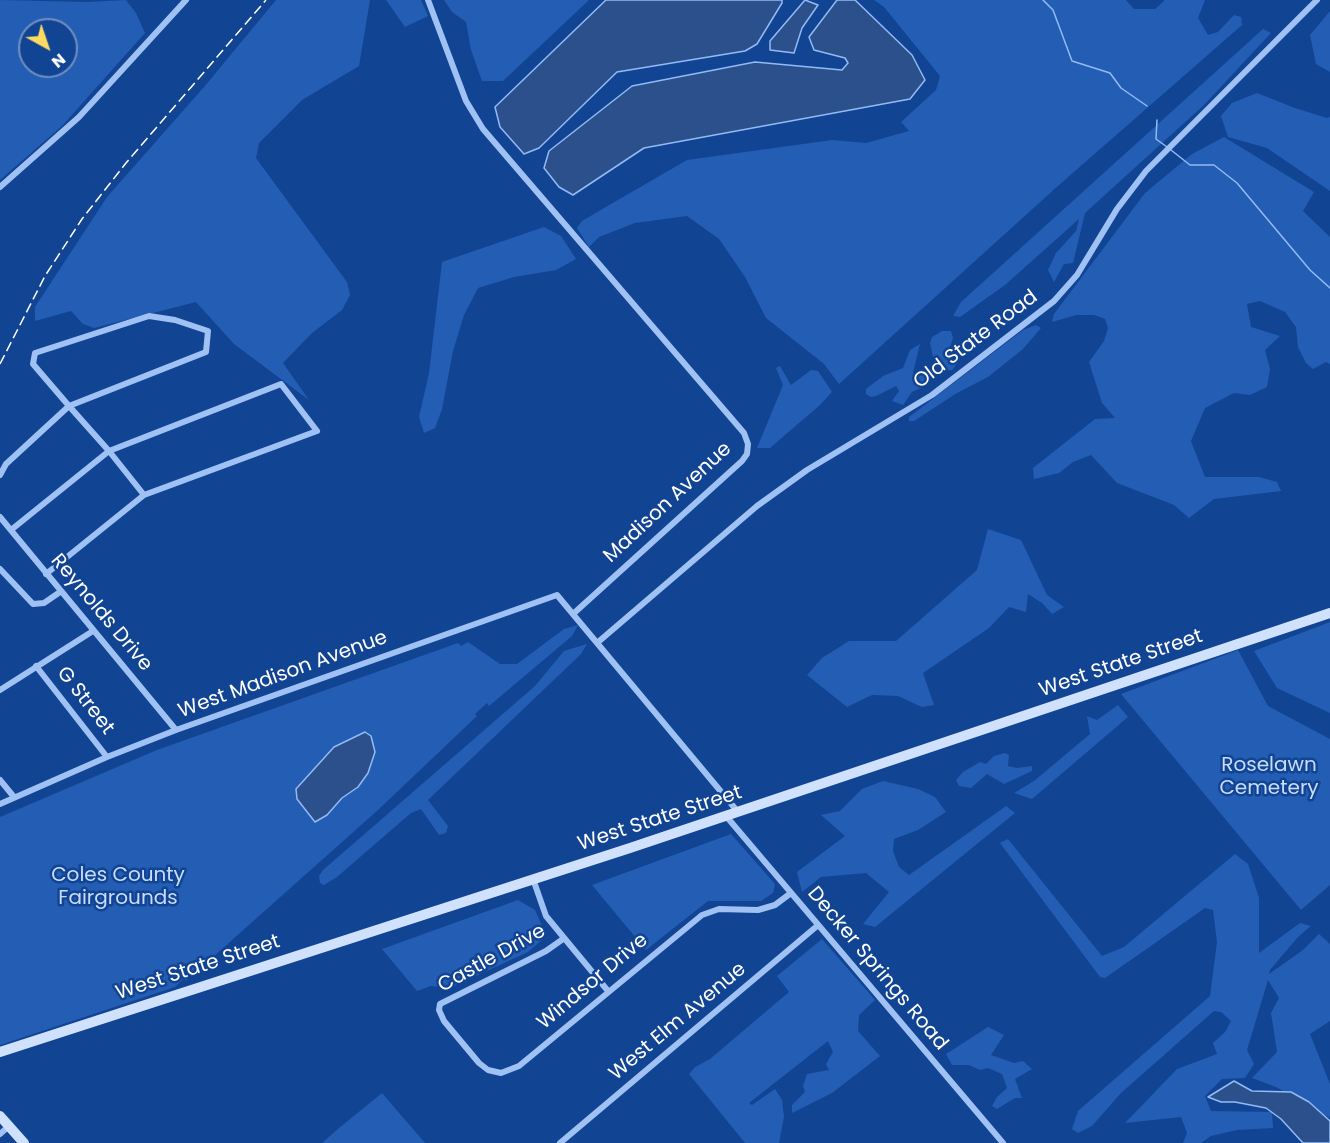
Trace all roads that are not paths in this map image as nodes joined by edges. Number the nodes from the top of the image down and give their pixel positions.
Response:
1 (186, 0) edge
2 (428, 0) edge
3 (1317, 0) edge
4 (0, 187) edge
5 (69, 406) junction
6 (109, 451) junction
7 (0, 475) edge
8 (144, 495) junction
9 (0, 517) edge
10 (11, 530) junction
11 (0, 569) edge
12 (46, 574) junction
13 (60, 592) junction
14 (1330, 613) edge
15 (573, 614) junction
16 (93, 631) junction
17 (597, 643) junction
18 (36, 666) junction
19 (0, 690) edge
20 (176, 730) junction
21 (107, 757) junction
22 (0, 780) edge
23 (14, 797) junction
24 (0, 804) edge
25 (738, 812) junction
26 (726, 816) junction
27 (533, 879) junction
28 (791, 894) junction
29 (817, 926) junction
30 (563, 939) junction
31 (608, 992) junction
32 (439, 1010) joint
33 (0, 1052) edge
34 (0, 1116) edge
35 (9, 1126) junction
36 (0, 1134) edge
37 (24, 1143) edge
38 (560, 1143) edge
39 (1003, 1143) edge

1 - 4 street
2 - 15 street, Madison Avenue
3 - 17 street, Old State Road
5 - 5 street
5 - 6 street
5 - 7 street
6 - 8 street
6 - 8 street
6 - 10 street
8 - 12 street
9 - 10 street, Reynolds Drive
10 - 12 street, Reynolds Drive
11 - 13 street
12 - 13 street, Reynolds Drive
13 - 16 street, Reynolds Drive
14 - 25 street, West State Street
15 - 17 street
15 - 20 street, West Madison Avenue
16 - 18 street
16 - 20 street, Reynolds Drive
17 - 25 street
18 - 19 street
18 - 21 street, G Street
20 - 21 street, West Madison Avenue
21 - 23 street, West Madison Avenue
22 - 23 street
23 - 24 street, West Madison Avenue
25 - 26 street, West State Street
26 - 27 street, West State Street
26 - 28 street, Decker Springs Road
27 - 30 street
27 - 33 street, West State Street
28 - 29 street, Decker Springs Road
28 - 31 street, Windsor Drive
29 - 38 street, West Elm Avenue
29 - 39 street, Decker Springs Road
30 - 31 street
30 - 32 street, Castle Drive
31 - 32 street, Windsor Drive
34 - 35 street
35 - 36 street
35 - 37 street

